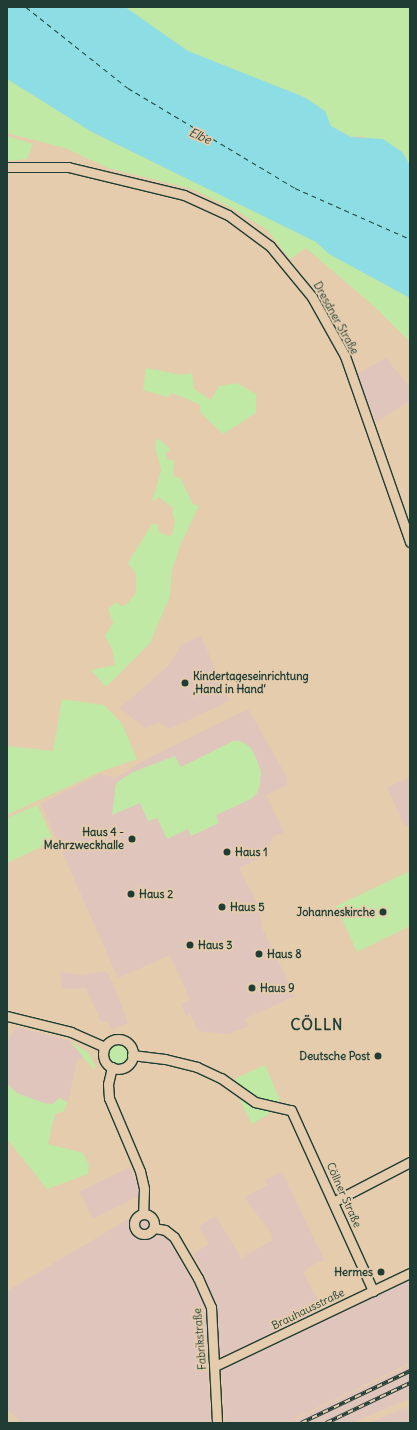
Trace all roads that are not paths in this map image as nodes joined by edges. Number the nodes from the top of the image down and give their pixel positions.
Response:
1 (7, 167) edge
2 (410, 542) edge
3 (7, 1016) edge
4 (104, 1047) junction
5 (132, 1055) junction
6 (112, 1067) junction
7 (410, 1162) edge
8 (335, 1202) junction
9 (143, 1214) junction
10 (154, 1228) junction
11 (410, 1273) edge
12 (373, 1291) junction
13 (215, 1366) junction
14 (218, 1423) edge

1 - 2 street, Dresdner Straße
3 - 4 street
4 - 5 street
4 - 6 street
5 - 6 street
5 - 8 street, Cöllner Straße
6 - 9 street
7 - 8 street
8 - 12 street, Cöllner Straße
9 - 10 street
9 - 10 street
10 - 13 street, Fabrikstraße
11 - 12 street, Brauhausstraße
12 - 13 street, Brauhausstraße
13 - 14 street, Fabrikstraße

